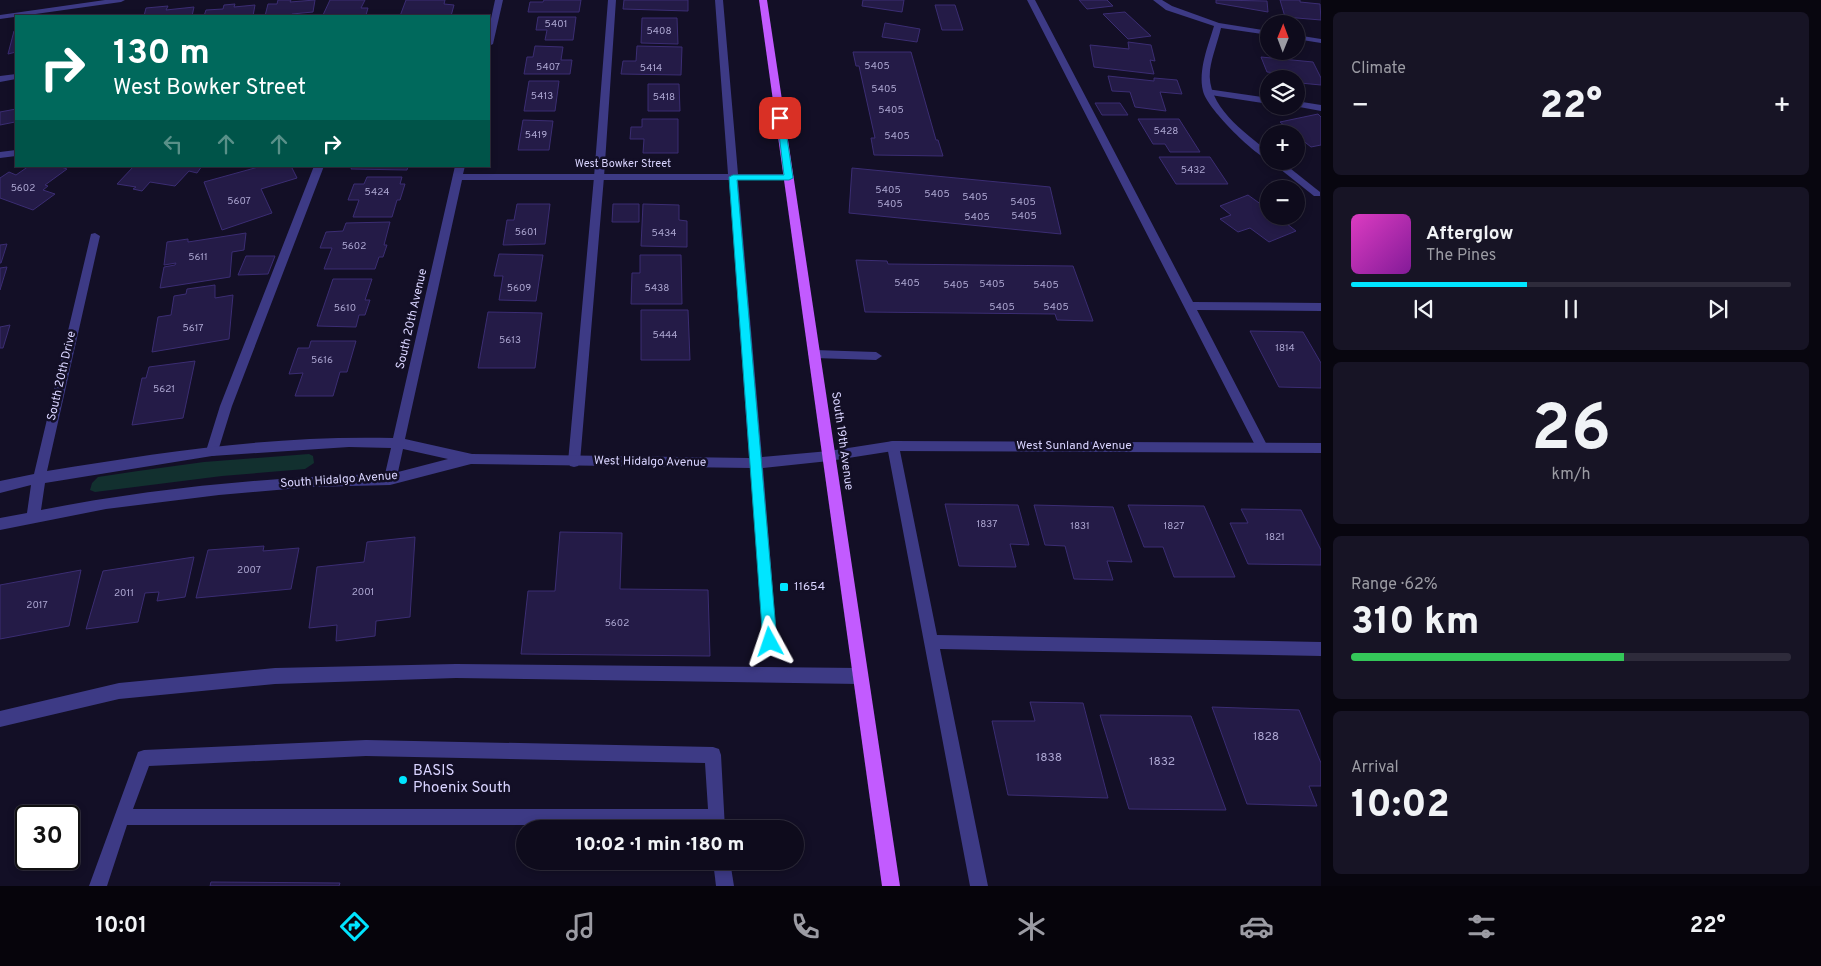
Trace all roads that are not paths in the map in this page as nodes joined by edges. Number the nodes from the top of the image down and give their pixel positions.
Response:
1 (121, 0) edge
2 (499, 0) edge
3 (612, 0) edge
4 (718, 0) edge
5 (763, 0) edge
6 (1031, 0) edge
7 (1157, 0) edge
8 (0, 17) edge
9 (1218, 26) junction
10 (1260, 32) edge
11 (490, 35) edge
12 (1305, 38) edge
13 (1321, 41) edge
14 (15, 77) edge
15 (0, 79) edge
16 (1207, 92) junction
17 (1260, 100) edge
18 (1305, 105) edge
19 (1321, 108) edge
20 (1260, 149) edge
21 (15, 153) edge
22 (0, 155) edge
23 (319, 167) edge
24 (1286, 170) edge
25 (459, 171) edge
26 (599, 177) junction
27 (733, 177) junction
28 (789, 178) junction
29 (1317, 194) dead end
30 (94, 236) dead end
31 (1189, 306) junction
32 (1321, 307) edge
33 (814, 354) junction
34 (876, 356) dead end
35 (398, 443) junction
36 (893, 446) junction
37 (1262, 447) junction
38 (1321, 448) edge
39 (212, 451) junction
40 (829, 456) junction
41 (472, 459) junction
42 (574, 462) junction
43 (756, 463) junction
44 (39, 478) junction
45 (390, 479) junction
46 (0, 487) edge
47 (33, 516) junction
48 (0, 524) edge
49 (770, 642) dead end
50 (931, 642) junction
51 (1321, 649) edge
52 (859, 676) junction
53 (0, 719) edge
54 (122, 818) junction
55 (716, 820) edge
56 (516, 821) edge
57 (722, 870) edge
58 (98, 886) edge
59 (724, 886) edge
60 (891, 886) edge
61 (979, 886) edge

1 - 8 street
2 - 11 street
3 - 26 street
4 - 27 street
5 - 28 main road, South 19th Avenue
6 - 31 street
7 - 9 street
9 - 10 street
9 - 16 street
12 - 13 street
14 - 15 street
16 - 17 street
16 - 20 street
18 - 19 street
21 - 22 street
23 - 39 street
24 - 29 street
25 - 26 street, West Bowker Street
25 - 35 street, South 20th Avenue
26 - 27 street, West Bowker Street
26 - 42 street
27 - 28 street, West Bowker Street
27 - 43 street
28 - 33 main road, South 19th Avenue
30 - 44 street, South 20th Drive
31 - 32 street
31 - 37 street
33 - 34 street
33 - 40 main road, South 19th Avenue
35 - 39 street
35 - 41 street
35 - 45 street, South 20th Avenue
36 - 37 street, West Sunland Avenue
36 - 40 street, West Sunland Avenue
36 - 50 street
37 - 38 street, West Sunland Avenue
39 - 44 street
40 - 43 street, West Hidalgo Avenue
40 - 52 main road, South 19th Avenue
41 - 42 street, West Hidalgo Avenue
41 - 45 street, South Hidalgo Avenue
42 - 43 street, West Hidalgo Avenue
43 - 49 street
44 - 46 street
44 - 47 street, South 20th Drive
45 - 47 street, South Hidalgo Avenue
47 - 48 street, South Hidalgo Avenue
50 - 51 street
50 - 61 street
52 - 53 street
52 - 60 main road, South 19th Avenue
54 - 55 street
54 - 56 street
54 - 58 street
57 - 59 street

